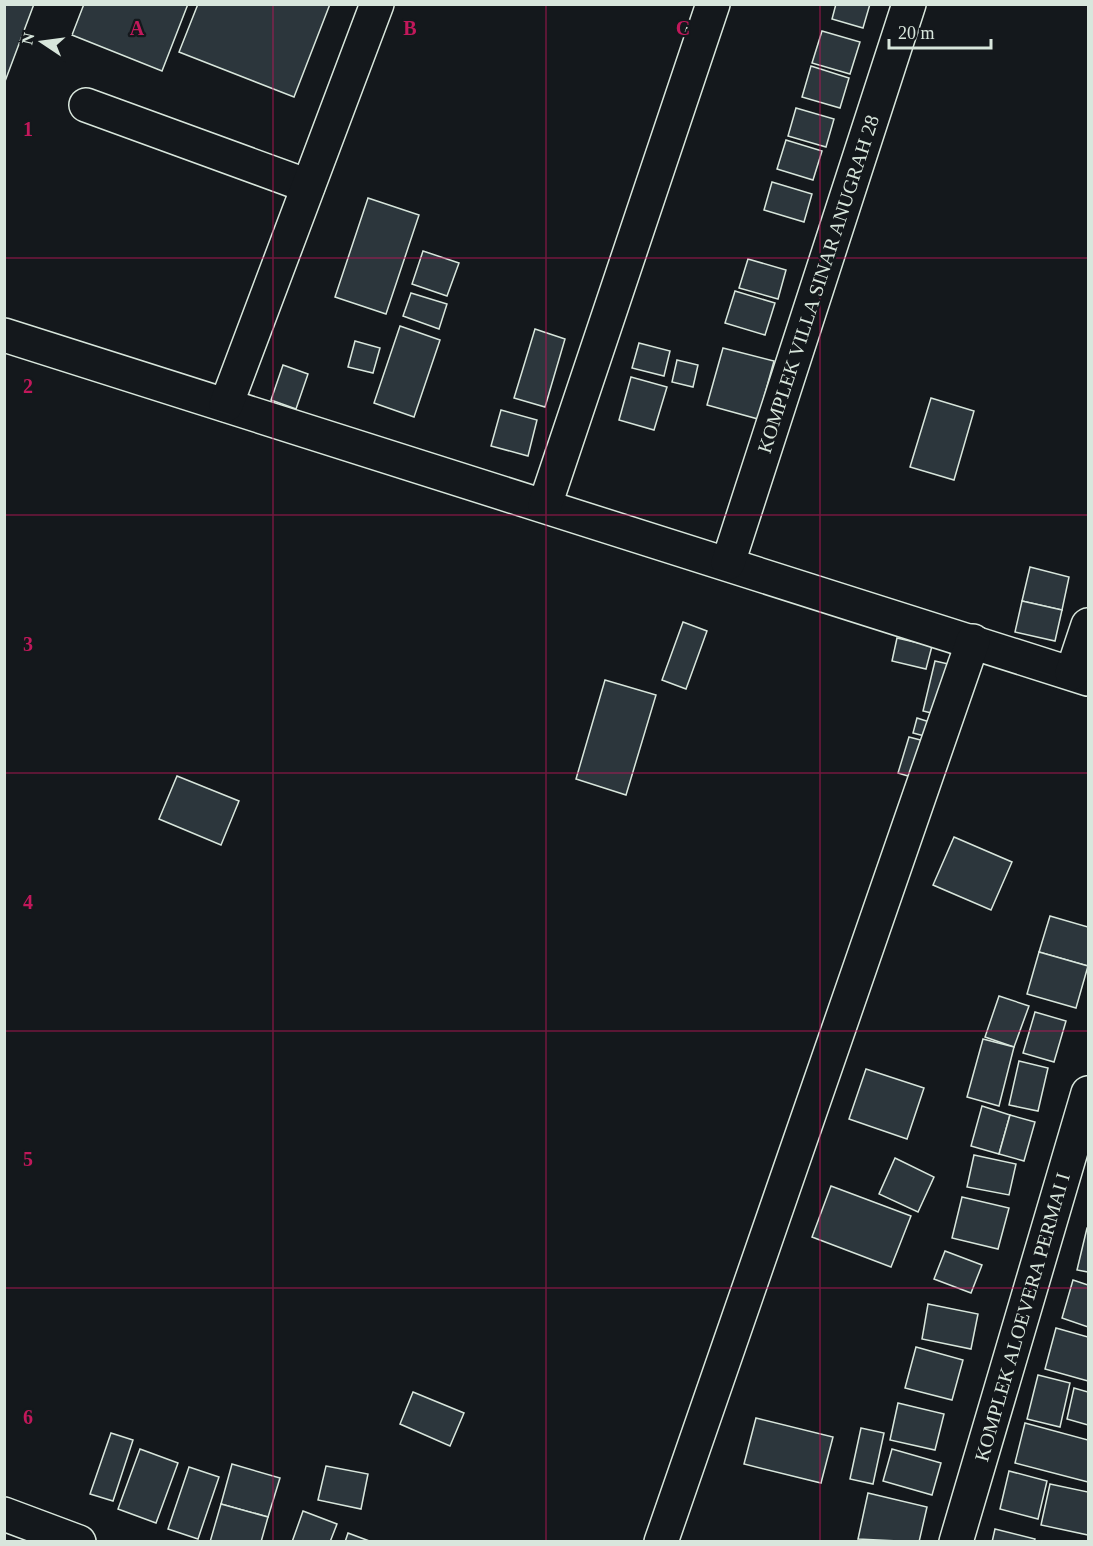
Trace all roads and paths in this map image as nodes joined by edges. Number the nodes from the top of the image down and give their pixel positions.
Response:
1 (377, 4) edge
2 (713, 4) edge
3 (909, 4) edge
4 (86, 105) dead end
5 (308, 186) junction
6 (4, 335) edge
7 (226, 405) junction
8 (545, 506) junction
9 (728, 563) junction
10 (1089, 625) edge
11 (973, 641) junction
12 (1081, 676) edge
13 (1089, 1093) edge
14 (4, 1514) edge
15 (78, 1542) edge
16 (661, 1542) edge
17 (956, 1542) edge

1 - 5 street
2 - 8 street
3 - 9 street, KOMPLEK VILLA SINAR ANUGRAH 28
4 - 5 street
5 - 7 street
6 - 7 street
7 - 8 street
8 - 9 street
9 - 11 street
10 - 12 street
11 - 12 street
11 - 16 street
13 - 17 street, KOMPLEK ALOEVERA PERMAI I
14 - 15 street

